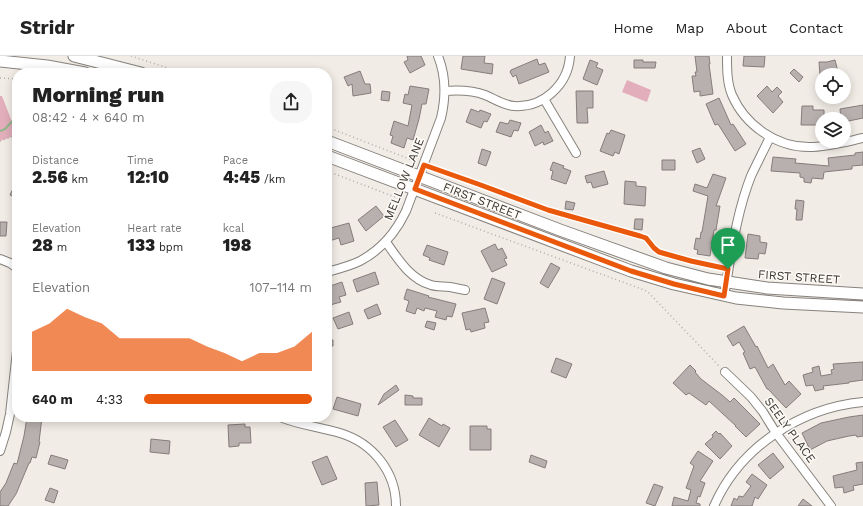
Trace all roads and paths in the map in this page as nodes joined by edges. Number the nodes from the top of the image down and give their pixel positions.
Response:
1 (74, 56) edge
2 (131, 56) edge
3 (438, 56) edge
4 (570, 56) edge
5 (727, 56) edge
6 (5, 59) edge
7 (58, 68) edge
8 (121, 68) edge
9 (168, 68) edge
10 (0, 78) edge
11 (12, 79) edge
12 (445, 91) junction
13 (544, 99) junction
14 (332, 129) edge
15 (12, 137) edge
16 (770, 137) junction
17 (863, 138) edge
18 (0, 141) edge
19 (332, 143) edge
20 (576, 153) dead end
21 (332, 158) edge
22 (424, 165) junction
23 (332, 173) edge
24 (419, 176) junction
25 (415, 189) junction
26 (395, 197) dead end
27 (435, 213) dead end
28 (386, 242) junction
29 (0, 260) edge
30 (12, 264) edge
31 (728, 269) junction
32 (332, 270) edge
33 (726, 282) junction
34 (465, 290) dead end
35 (863, 294) edge
36 (724, 296) junction
37 (863, 308) edge
38 (725, 372) joint
39 (12, 394) edge
40 (863, 402) edge
41 (299, 422) edge
42 (776, 433) junction
43 (0, 451) edge
44 (396, 506) edge
45 (714, 506) edge
46 (831, 506) edge

1 - 8 main road
2 - 9 path
3 - 12 street, MELLOW LANE
4 - 13 street
5 - 16 street
6 - 7 main road
10 - 11 path
12 - 13 street
12 - 22 street, MELLOW LANE
13 - 20 street
14 - 22 path
15 - 18 path
16 - 17 street
16 - 31 street
19 - 24 main road, FIRST STREET
21 - 25 main road, FIRST STREET
22 - 24 street, MELLOW LANE
22 - 31 path
23 - 26 path
24 - 25 street, MELLOW LANE
24 - 33 main road, FIRST STREET
25 - 28 street, MELLOW LANE
25 - 36 main road, FIRST STREET
27 - 38 path
28 - 32 street, MELLOW LANE
28 - 34 street
29 - 30 street
31 - 33 street
33 - 35 main road, FIRST STREET
33 - 36 street
36 - 37 main road, FIRST STREET
38 - 42 street, SEELY PLACE
39 - 43 street
40 - 42 street
41 - 44 street
42 - 45 street
42 - 46 street, SEELY PLACE

